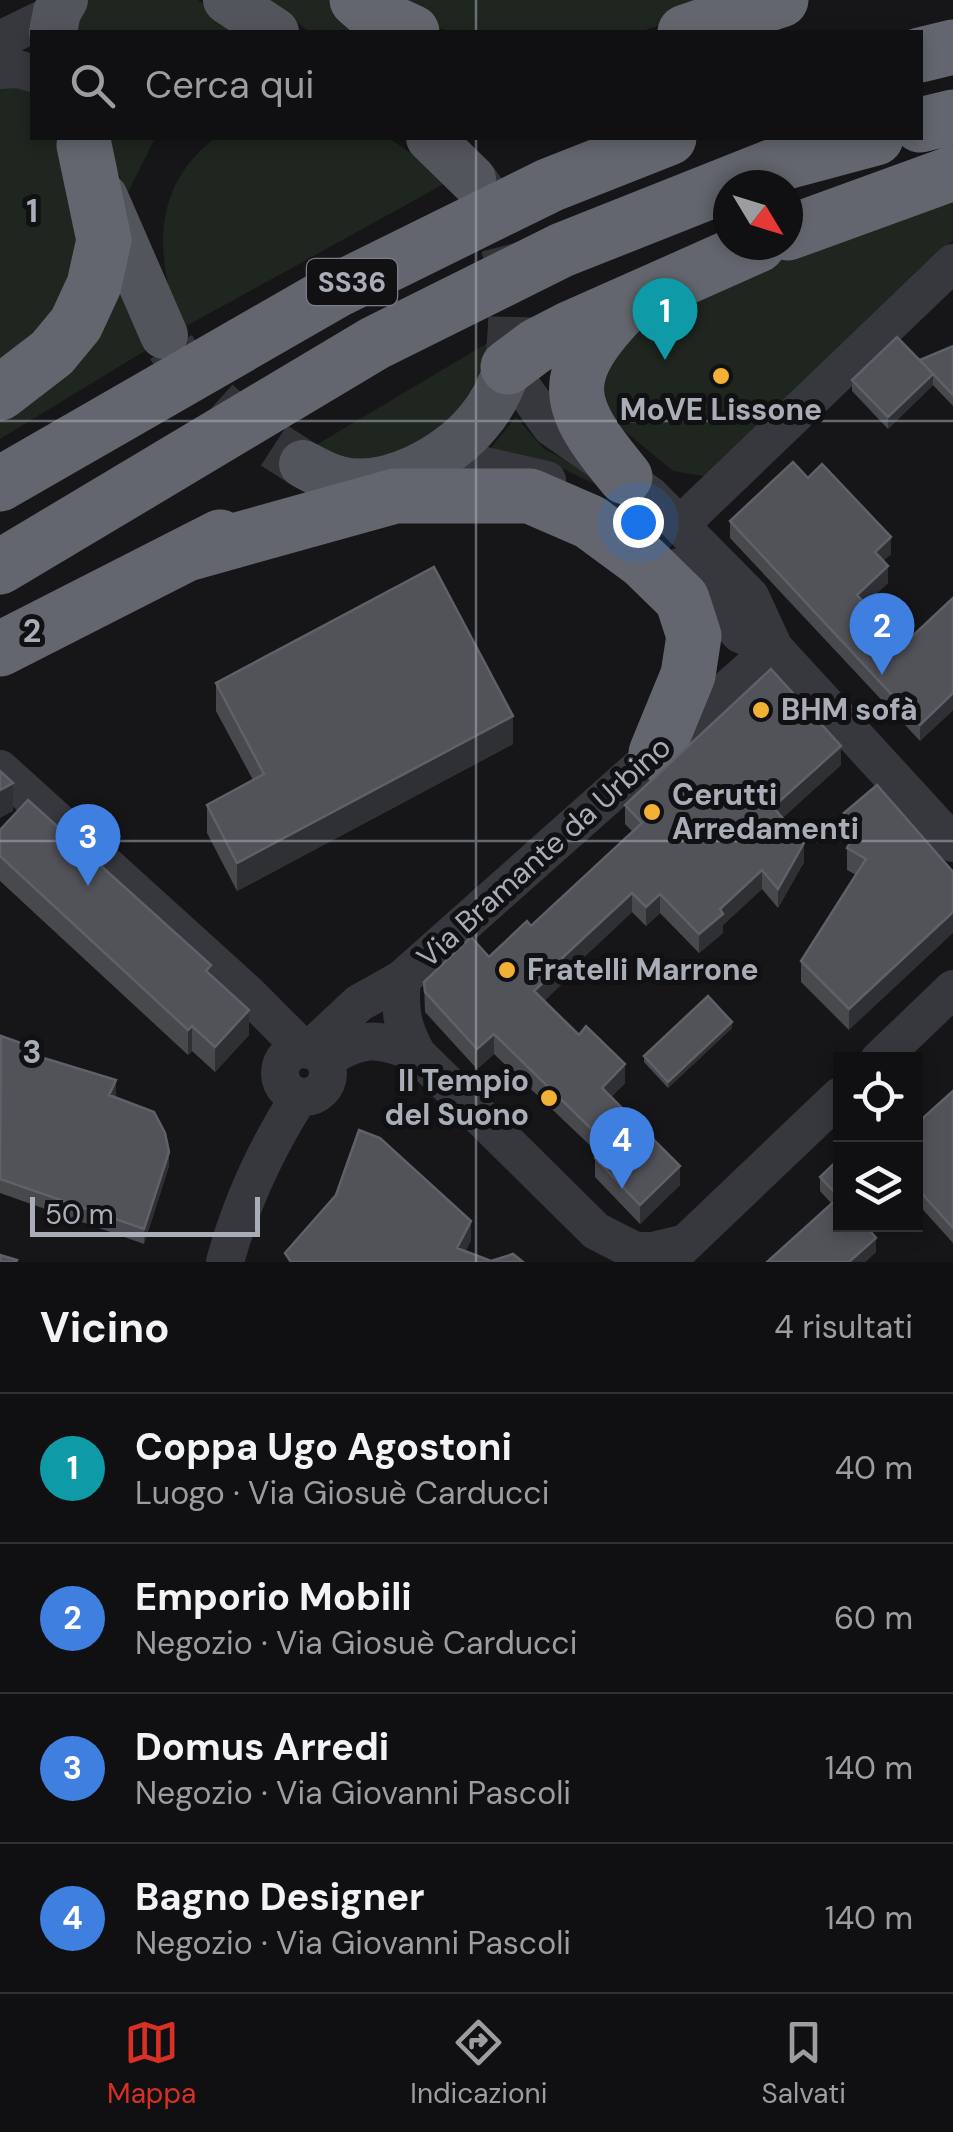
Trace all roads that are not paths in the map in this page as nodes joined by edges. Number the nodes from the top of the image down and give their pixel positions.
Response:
1 (357, 0) edge
2 (782, 0) edge
3 (59, 10) edge
4 (408, 30) edge
5 (690, 30) edge
6 (0, 40) edge
7 (953, 47) edge
8 (923, 54) edge
9 (0, 70) edge
10 (30, 72) edge
11 (953, 118) edge
12 (923, 124) edge
13 (432, 140) edge
14 (664, 140) edge
15 (869, 140) edge
16 (83, 142) edge
17 (953, 173) edge
18 (472, 178) tunnel mouth
19 (803, 228) edge
20 (725, 260) edge
21 (953, 262) edge
22 (625, 306) junction
23 (164, 335) tunnel mouth
24 (508, 368) junction
25 (0, 393) edge
26 (418, 468) junction
27 (322, 473) joint
28 (626, 477) junction
29 (0, 484) edge
30 (681, 524) junction
31 (186, 554) junction
32 (0, 568) edge
33 (774, 648) junction
34 (0, 649) edge
35 (656, 753) junction
36 (0, 769) edge
37 (953, 843) edge
38 (402, 980) junction
39 (953, 989) edge
40 (887, 1052) edge
41 (418, 1054) junction
42 (299, 1068) junction
43 (833, 1103) edge
44 (603, 1246) edge
45 (676, 1252) edge
46 (225, 1262) edge

1 - 4 highway
2 - 5 highway
3 - 6 street
7 - 8 highway
9 - 10 street
11 - 12 highway
13 - 18 main road
14 - 29 highway, SS36
15 - 32 highway, SS36
16 - 23 main road
16 - 25 highway
17 - 19 highway
20 - 22 highway
21 - 30 street
22 - 24 highway
22 - 28 highway
24 - 26 main road
24 - 28 street
26 - 27 main road
26 - 33 street
27 - 31 highway
28 - 30 street
30 - 33 street
31 - 34 highway
31 - 35 highway
33 - 35 street, Via Bramante da Urbino
33 - 37 street
35 - 38 street, Via Bramante da Urbino
36 - 42 street
38 - 41 street
38 - 42 street, Via Bramante da Urbino
39 - 40 street
41 - 42 street
41 - 44 street
42 - 46 street, Via Bramante da Urbino
43 - 45 street
44 - 45 street

